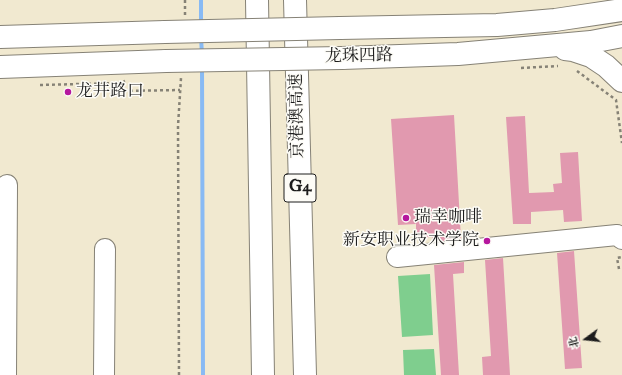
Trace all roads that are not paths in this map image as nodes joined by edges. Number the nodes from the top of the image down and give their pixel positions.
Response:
1 (257, 0) edge
2 (295, 0) edge
3 (622, 10) edge
4 (622, 36) edge
5 (0, 37) edge
6 (542, 46) junction
7 (0, 67) edge
8 (622, 81) edge
9 (7, 185) dead end
10 (620, 235) edge
11 (105, 249) dead end
12 (397, 257) dead end
13 (3, 343) edge
14 (6, 375) edge
15 (104, 375) edge
16 (263, 375) edge
17 (305, 375) edge

1 - 16 main road, G4
2 - 17 main road, 京港澳高速 / G4
3 - 5 main road, 龙珠四路, bridge
4 - 6 main road, 龙珠四路
6 - 7 main road, 龙珠四路, bridge
6 - 8 main road
9 - 13 lane
10 - 12 lane
11 - 15 lane
13 - 14 lane

